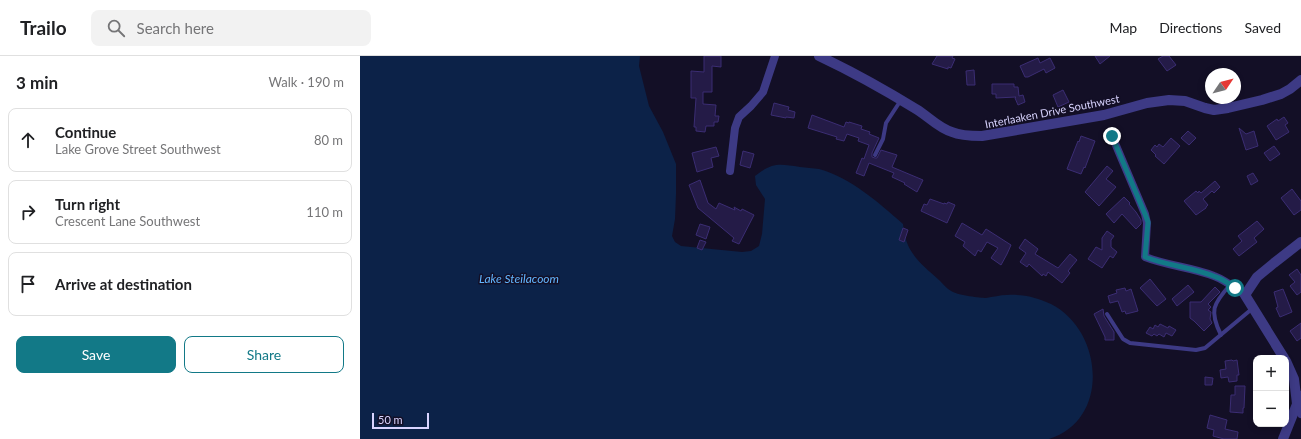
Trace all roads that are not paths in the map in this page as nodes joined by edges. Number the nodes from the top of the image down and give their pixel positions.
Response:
1 (775, 56) edge
2 (819, 56) edge
3 (1301, 80) edge
4 (902, 100) junction
5 (1112, 136) dead end
6 (875, 155) dead end
7 (730, 171) dead end
8 (1301, 242) edge
9 (1230, 284) junction
10 (1245, 295) junction
11 (1254, 308) junction
12 (1107, 314) dead end
13 (1221, 335) junction
14 (1282, 355) edge
15 (1289, 368) edge
16 (1300, 404) edge
17 (1283, 439) edge

1 - 7 street
2 - 4 street, Interlaaken Drive Southwest
3 - 4 street, Interlaaken Drive Southwest
4 - 6 lane
5 - 9 street
8 - 10 street
9 - 10 street
9 - 13 lane
10 - 11 street
11 - 13 lane
11 - 14 street
12 - 13 lane
15 - 16 street
16 - 17 street

